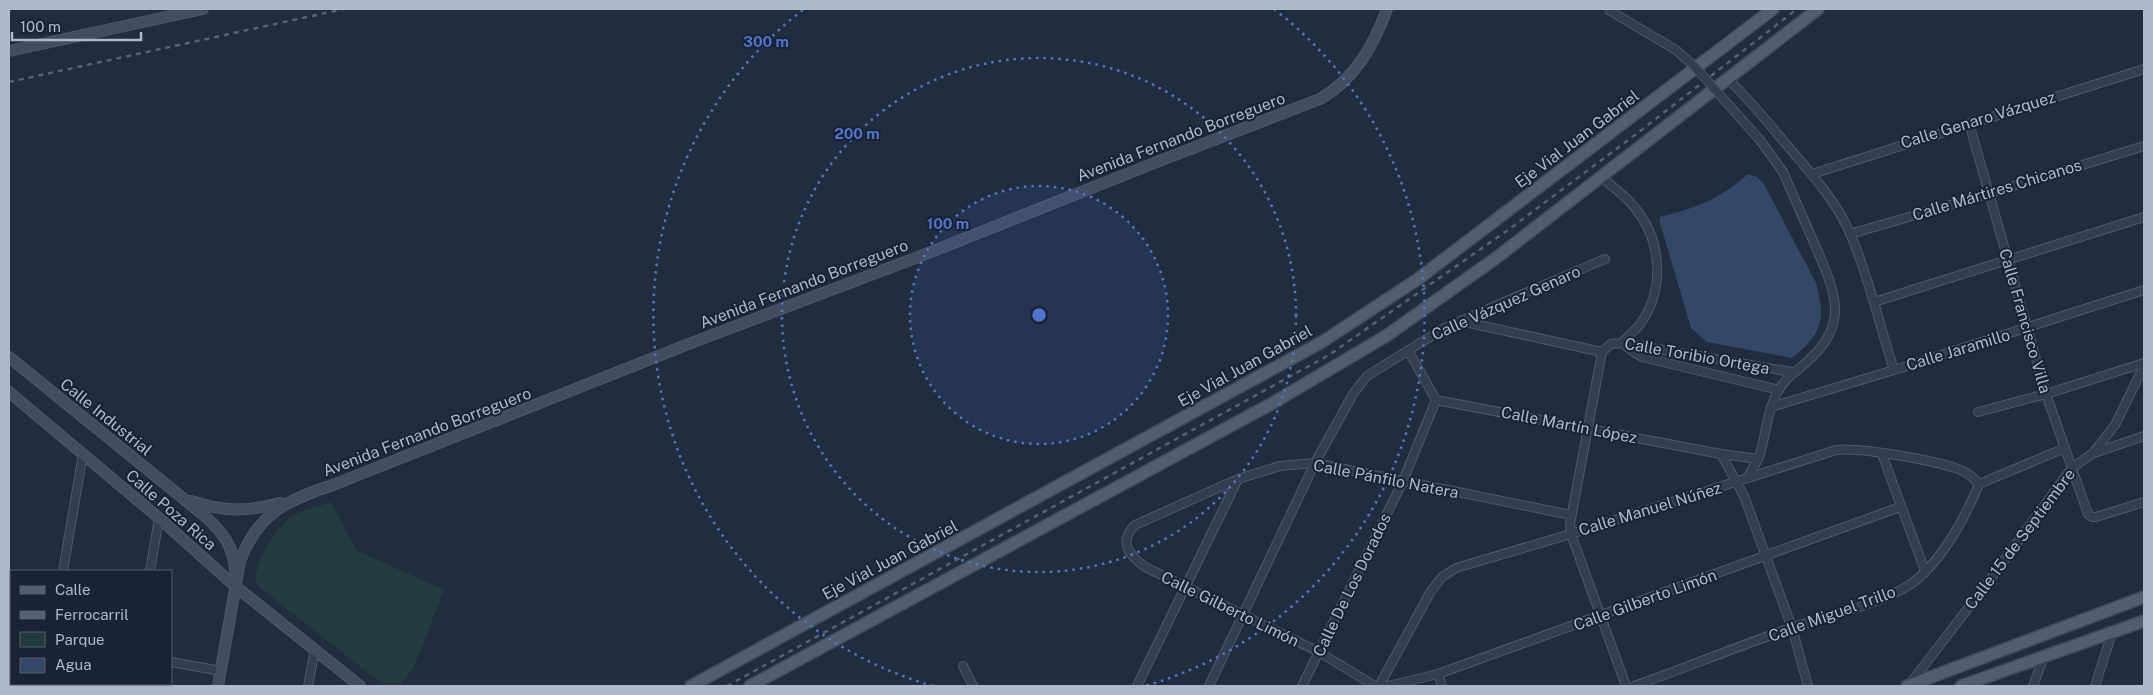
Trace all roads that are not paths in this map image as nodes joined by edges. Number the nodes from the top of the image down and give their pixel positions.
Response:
1 (202, 9) edge
2 (1387, 9) edge
3 (1607, 9) edge
4 (1773, 9) edge
5 (1818, 9) edge
6 (1823, 9) edge
7 (1806, 18) junction
8 (9, 51) edge
9 (2144, 69) edge
10 (1728, 79) junction
11 (1969, 123) junction
12 (2144, 146) edge
13 (1812, 174) junction
14 (1601, 178) junction
15 (1988, 194) junction
16 (2144, 217) edge
17 (1850, 234) junction
18 (1606, 259) dead end
19 (2008, 262) junction
20 (2144, 290) edge
21 (1874, 302) junction
22 (1460, 321) junction
23 (2028, 328) junction
24 (1622, 343) junction
25 (1408, 350) junction
26 (1602, 352) junction
27 (9, 357) edge
28 (2144, 365) edge
29 (1894, 370) junction
30 (1792, 372) junction
31 (1779, 390) junction
32 (9, 392) edge
33 (2046, 394) junction
34 (1436, 400) junction
35 (1771, 407) junction
36 (1978, 412) dead end
37 (1588, 428) junction
38 (2144, 436) edge
39 (2065, 448) junction
40 (2093, 453) junction
41 (83, 454) junction
42 (1721, 454) junction
43 (1882, 454) junction
44 (1758, 459) junction
45 (1315, 463) junction
46 (2072, 469) junction
47 (1238, 478) junction
48 (1748, 478) junction
49 (1403, 481) junction
50 (1738, 482) junction
51 (1979, 484) junction
52 (185, 498) junction
53 (295, 498) junction
54 (2144, 502) edge
55 (1900, 507) junction
56 (1570, 515) junction
57 (159, 518) junction
58 (1571, 534) junction
59 (1126, 536) joint
60 (1766, 555) junction
61 (62, 570) edge
62 (150, 570) edge
63 (1925, 572) junction
64 (235, 586) junction
65 (1186, 588) junction
66 (2144, 597) edge
67 (1245, 614) junction
68 (1601, 617) junction
69 (2144, 621) edge
70 (1792, 628) junction
71 (2112, 633) junction
72 (315, 649) junction
73 (1319, 652) junction
74 (2044, 656) junction
75 (172, 662) edge
76 (963, 666) dead end
77 (221, 671) junction
78 (1438, 674) junction
79 (1967, 685) edge
80 (218, 686) edge
81 (308, 686) edge
82 (360, 686) edge
83 (691, 686) edge
84 (750, 686) edge
85 (973, 686) edge
86 (1137, 686) edge
87 (1209, 686) edge
88 (1302, 686) edge
89 (1375, 686) edge
90 (1379, 686) edge
91 (1388, 686) edge
92 (1442, 686) edge
93 (1626, 686) edge
94 (1634, 686) edge
95 (1808, 686) edge
96 (1907, 686) edge
97 (2034, 686) edge
98 (2095, 686) edge

1 - 8 main road
2 - 53 main road, Avenida Fernando Borreguero
3 - 30 street, bridge
4 - 83 main road, Eje Vial Juan Gabriel
5 - 7 main road
6 - 7 main road
7 - 10 main road
9 - 11 street, Calle Genaro Vázquez
10 - 13 street
10 - 14 main road
11 - 13 street, Calle Genaro Vázquez
11 - 15 street, Calle Francisco Villa
12 - 15 street, Calle Mártires Chicanos
13 - 17 street
14 - 24 street
14 - 84 main road
15 - 17 street, Calle Mártires Chicanos
15 - 19 street, Calle Francisco Villa
16 - 19 street
17 - 21 street
18 - 22 street, Calle Vázquez Genaro
19 - 21 street
19 - 23 street, Calle Francisco Villa
20 - 23 street, Calle Jaramillo
21 - 29 street
22 - 25 street, Calle Vázquez Genaro
22 - 26 street, Calle Toribio Ortega
23 - 29 street, Calle Jaramillo
23 - 33 street, Calle Francisco Villa
24 - 26 street, Calle Toribio Ortega
24 - 30 street, Calle Toribio Ortega
24 - 31 street
25 - 34 street
25 - 45 street, Calle Vázquez Genaro
26 - 37 street
27 - 52 main road, Calle Industrial
28 - 33 street
28 - 40 street, Calle 15 de Septiembre
29 - 35 street, Calle Jaramillo
30 - 31 street
31 - 35 street
32 - 41 main road, Calle Poza Rica
33 - 36 street
33 - 39 street, Calle Francisco Villa
34 - 37 street, Calle Martín López
34 - 49 street, Calle De Los Dorados
35 - 44 street
37 - 42 street, Calle Martín López
37 - 56 street
38 - 40 street
39 - 46 street, Calle Francisco Villa
39 - 51 street
40 - 46 street, Calle 15 de Septiembre
41 - 57 main road, Calle Poza Rica
41 - 61 street
42 - 44 street, Calle Martín López
42 - 50 street
43 - 48 street, Calle Manuel Núñez
43 - 51 street, Calle Manuel Núñez
43 - 55 street
44 - 48 street
45 - 47 street, Calle Pánfilo Natera
45 - 49 street, Calle Pánfilo Natera
45 - 67 street, Calle Vázquez Genaro
46 - 54 street, Calle Francisco Villa
46 - 96 street, Calle 15 de Septiembre
47 - 59 street, Calle Pánfilo Natera
47 - 65 street
48 - 50 street, Calle Manuel Núñez
49 - 56 street, Calle Pánfilo Natera
49 - 73 street, Calle De Los Dorados
50 - 58 street, Calle Manuel Núñez
50 - 60 street
51 - 63 street, Calle Miguel Trillo
52 - 53 main road
52 - 64 main road
53 - 64 main road, Avenida Fernando Borreguero
55 - 60 street, Calle Gilberto Limón
55 - 63 street
56 - 58 street
57 - 62 street
57 - 64 main road, Calle Poza Rica
58 - 68 street
58 - 90 street, Calle Manuel Núñez
59 - 65 street, Calle Gilberto Limón
60 - 68 street, Calle Gilberto Limón
60 - 70 street
63 - 70 street, Calle Miguel Trillo
64 - 72 main road, Calle Poza Rica
64 - 77 main road
65 - 67 street, Calle Gilberto Limón
65 - 86 street
66 - 96 main road
67 - 73 street, Calle Gilberto Limón
67 - 87 street, Calle Vázquez Genaro
68 - 78 street, Calle Gilberto Limón
68 - 93 street
69 - 71 main road
70 - 94 street, Calle Miguel Trillo
70 - 95 street
71 - 74 main road
71 - 98 street
72 - 81 street
72 - 82 main road, Calle Poza Rica
73 - 88 street, Calle De Los Dorados
73 - 89 street, Calle Gilberto Limón
74 - 79 main road
74 - 97 street
75 - 77 street
76 - 85 street
77 - 80 main road
78 - 91 street, Calle Gilberto Limón
78 - 92 street

